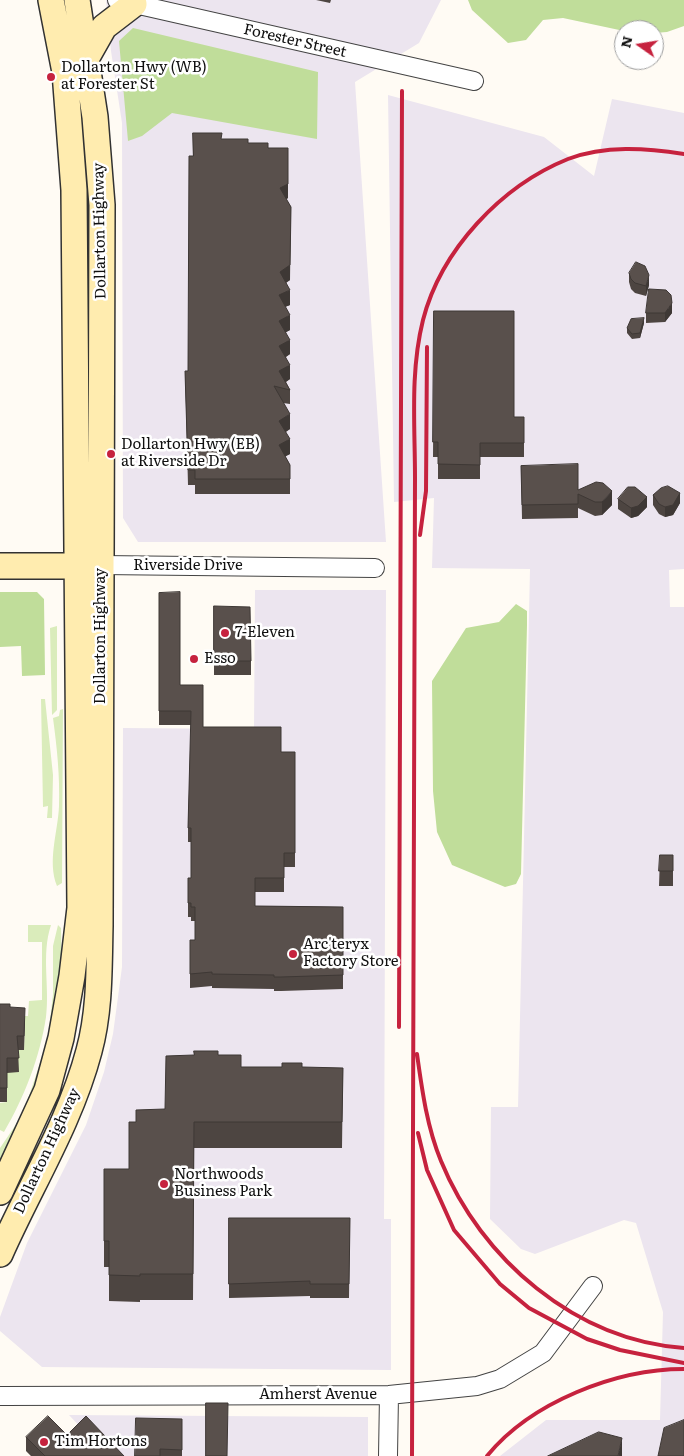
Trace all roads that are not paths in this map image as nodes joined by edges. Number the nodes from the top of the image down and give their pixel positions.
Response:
1 (52, 0) edge
2 (77, 0) edge
3 (126, 2) edge
4 (87, 57) junction
5 (474, 81) dead end
6 (0, 566) edge
7 (89, 566) junction
8 (375, 568) dead end
9 (0, 1192) edge
10 (0, 1254) edge
11 (593, 1286) dead end
12 (389, 1395) junction
13 (0, 1396) edge
14 (388, 1456) edge

1 - 7 main road, Dollarton Highway
2 - 4 main road, Dollarton Highway
3 - 4 main road
3 - 5 street, Forester Street
4 - 7 main road, Dollarton Highway
6 - 7 main road, Riverside Drive
7 - 8 street, Riverside Drive
7 - 9 main road, Dollarton Highway
7 - 10 main road, Dollarton Highway
11 - 12 street, Amherst Avenue
12 - 13 street, Amherst Avenue
12 - 14 street

